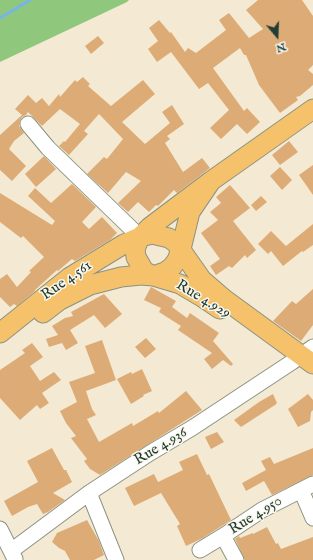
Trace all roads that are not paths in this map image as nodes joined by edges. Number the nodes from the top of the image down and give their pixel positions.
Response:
1 (313, 109) edge
2 (28, 124) dead end
3 (210, 182) junction
4 (140, 236) junction
5 (175, 244) junction
6 (153, 276) junction
7 (0, 333) edge
8 (0, 349) edge
9 (305, 357) edge
10 (313, 378) edge
11 (307, 487) edge
12 (88, 493) junction
13 (313, 518) edge
14 (0, 529) edge
15 (223, 536) junction
16 (200, 550) dead end
17 (13, 556) edge
18 (116, 560) edge
19 (236, 560) edge

1 - 3 main road, Rue 4.561
2 - 4 street
3 - 4 main road, Rue 4.561
3 - 5 main road, Rue 4.561
4 - 5 main road, Rue 4.561
4 - 6 main road
4 - 7 main road, Rue 4.561
5 - 6 main road
5 - 9 main road, Rue 4.929
6 - 8 main road, Rue 4.929
6 - 9 main road, Rue 4.929
9 - 10 main road, Rue 4.929
9 - 12 street, Rue 4.936
11 - 13 street
11 - 15 street, Rue 4.950
12 - 17 street, Rue 4.936
12 - 18 street
14 - 17 street
15 - 16 street, Rue 4.950
15 - 19 street

